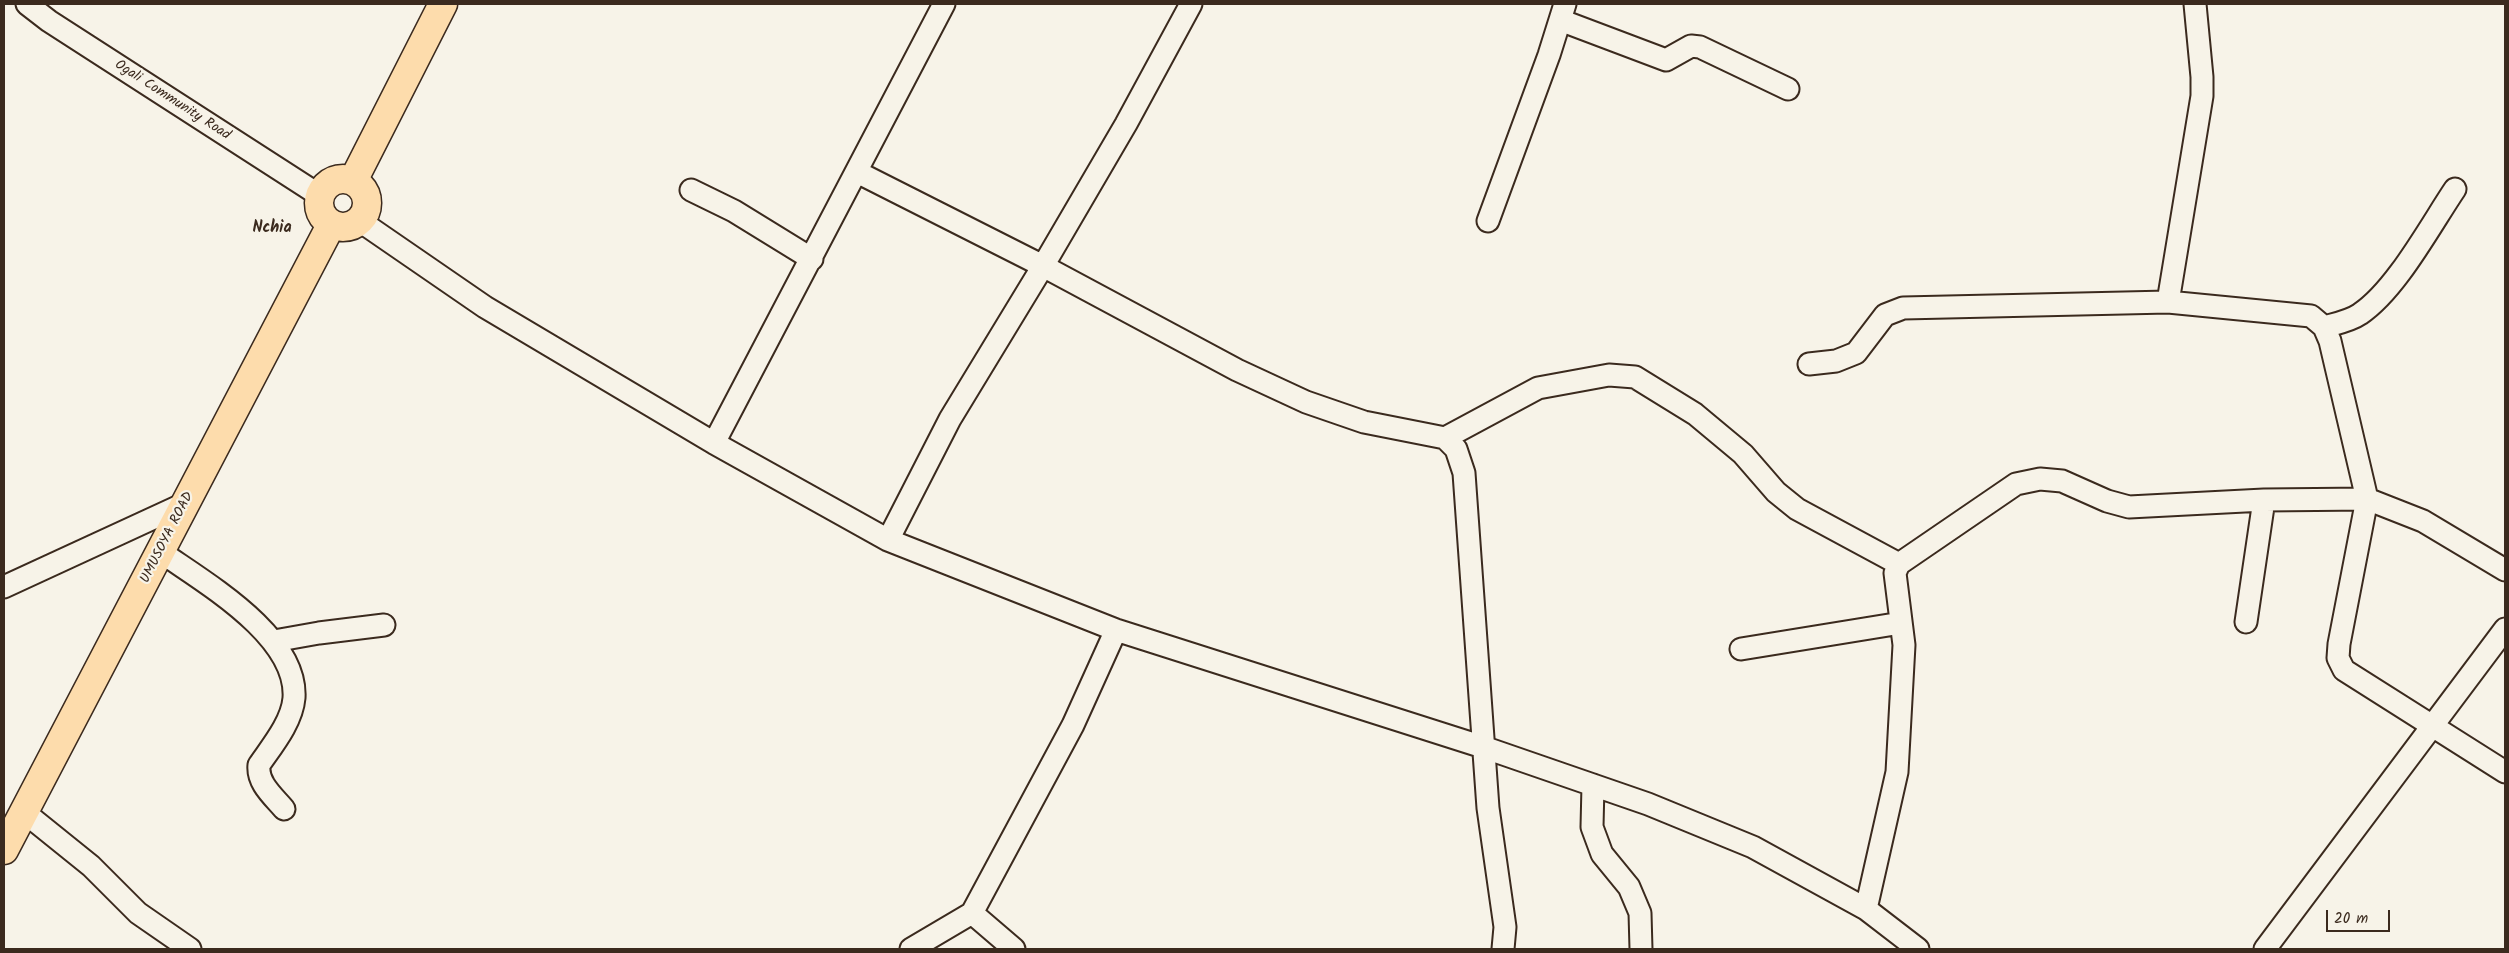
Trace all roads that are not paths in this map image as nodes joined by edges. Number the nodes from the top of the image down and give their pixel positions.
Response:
1 (27, 4) edge
2 (443, 4) edge
3 (944, 4) edge
4 (1191, 4) edge
5 (2194, 4) edge
6 (52, 12) edge
7 (1562, 12) edge
8 (1788, 89) dead end
9 (856, 172) junction
10 (353, 181) junction
11 (2455, 189) dead end
12 (691, 190) dead end
13 (319, 196) junction
14 (360, 221) junction
15 (1488, 221) dead end
16 (331, 225) junction
17 (812, 259) junction
18 (1044, 266) junction
19 (2168, 302) junction
20 (2324, 327) junction
21 (1809, 364) dead end
22 (1445, 438) junction
23 (714, 443) junction
24 (2367, 499) junction
25 (2264, 500) junction
26 (186, 503) junction
27 (888, 540) junction
28 (161, 552) junction
29 (1899, 564) junction
30 (2505, 570) edge
31 (4, 587) edge
32 (2246, 622) dead end
33 (1901, 623) junction
34 (384, 624) dead end
35 (2505, 629) edge
36 (1116, 630) junction
37 (274, 642) junction
38 (1741, 650) dead end
39 (2433, 726) junction
40 (1483, 747) junction
41 (2505, 772) edge
42 (1593, 785) junction
43 (284, 810) dead end
44 (24, 812) junction
45 (4, 850) edge
46 (1866, 909) junction
47 (972, 913) junction
48 (190, 949) edge
49 (912, 949) edge
50 (1014, 949) edge
51 (1503, 949) edge
52 (1641, 949) edge
53 (1918, 949) edge
54 (2265, 949) edge

1 - 6 street, Ogali Community Road
2 - 10 main road
3 - 9 street
4 - 18 street
5 - 19 street
6 - 13 street, Ogali Community Road
7 - 8 street
7 - 15 street
9 - 17 street
9 - 18 street
10 - 13 main road
10 - 14 main road
11 - 20 street
12 - 17 street
13 - 16 main road
14 - 16 main road
14 - 23 street
16 - 26 main road, UMUSOYA ROAD
17 - 23 street
18 - 22 street
18 - 27 street
19 - 20 street
19 - 21 street
20 - 24 street
22 - 29 street
22 - 40 street
23 - 27 street
24 - 25 street
24 - 30 street
24 - 39 street
25 - 29 street
25 - 32 street
26 - 28 main road, UMUSOYA ROAD
26 - 31 street
27 - 36 street
28 - 37 street
28 - 44 main road, UMUSOYA ROAD
29 - 33 street
33 - 38 street
33 - 46 street
34 - 37 street
35 - 39 street
36 - 40 street
36 - 47 street
37 - 43 street
39 - 41 street
39 - 54 street
40 - 42 street
40 - 51 street
42 - 46 street
42 - 52 street
44 - 45 main road, UMUSOYA ROAD
44 - 48 street
46 - 53 street
47 - 49 street
47 - 50 street

